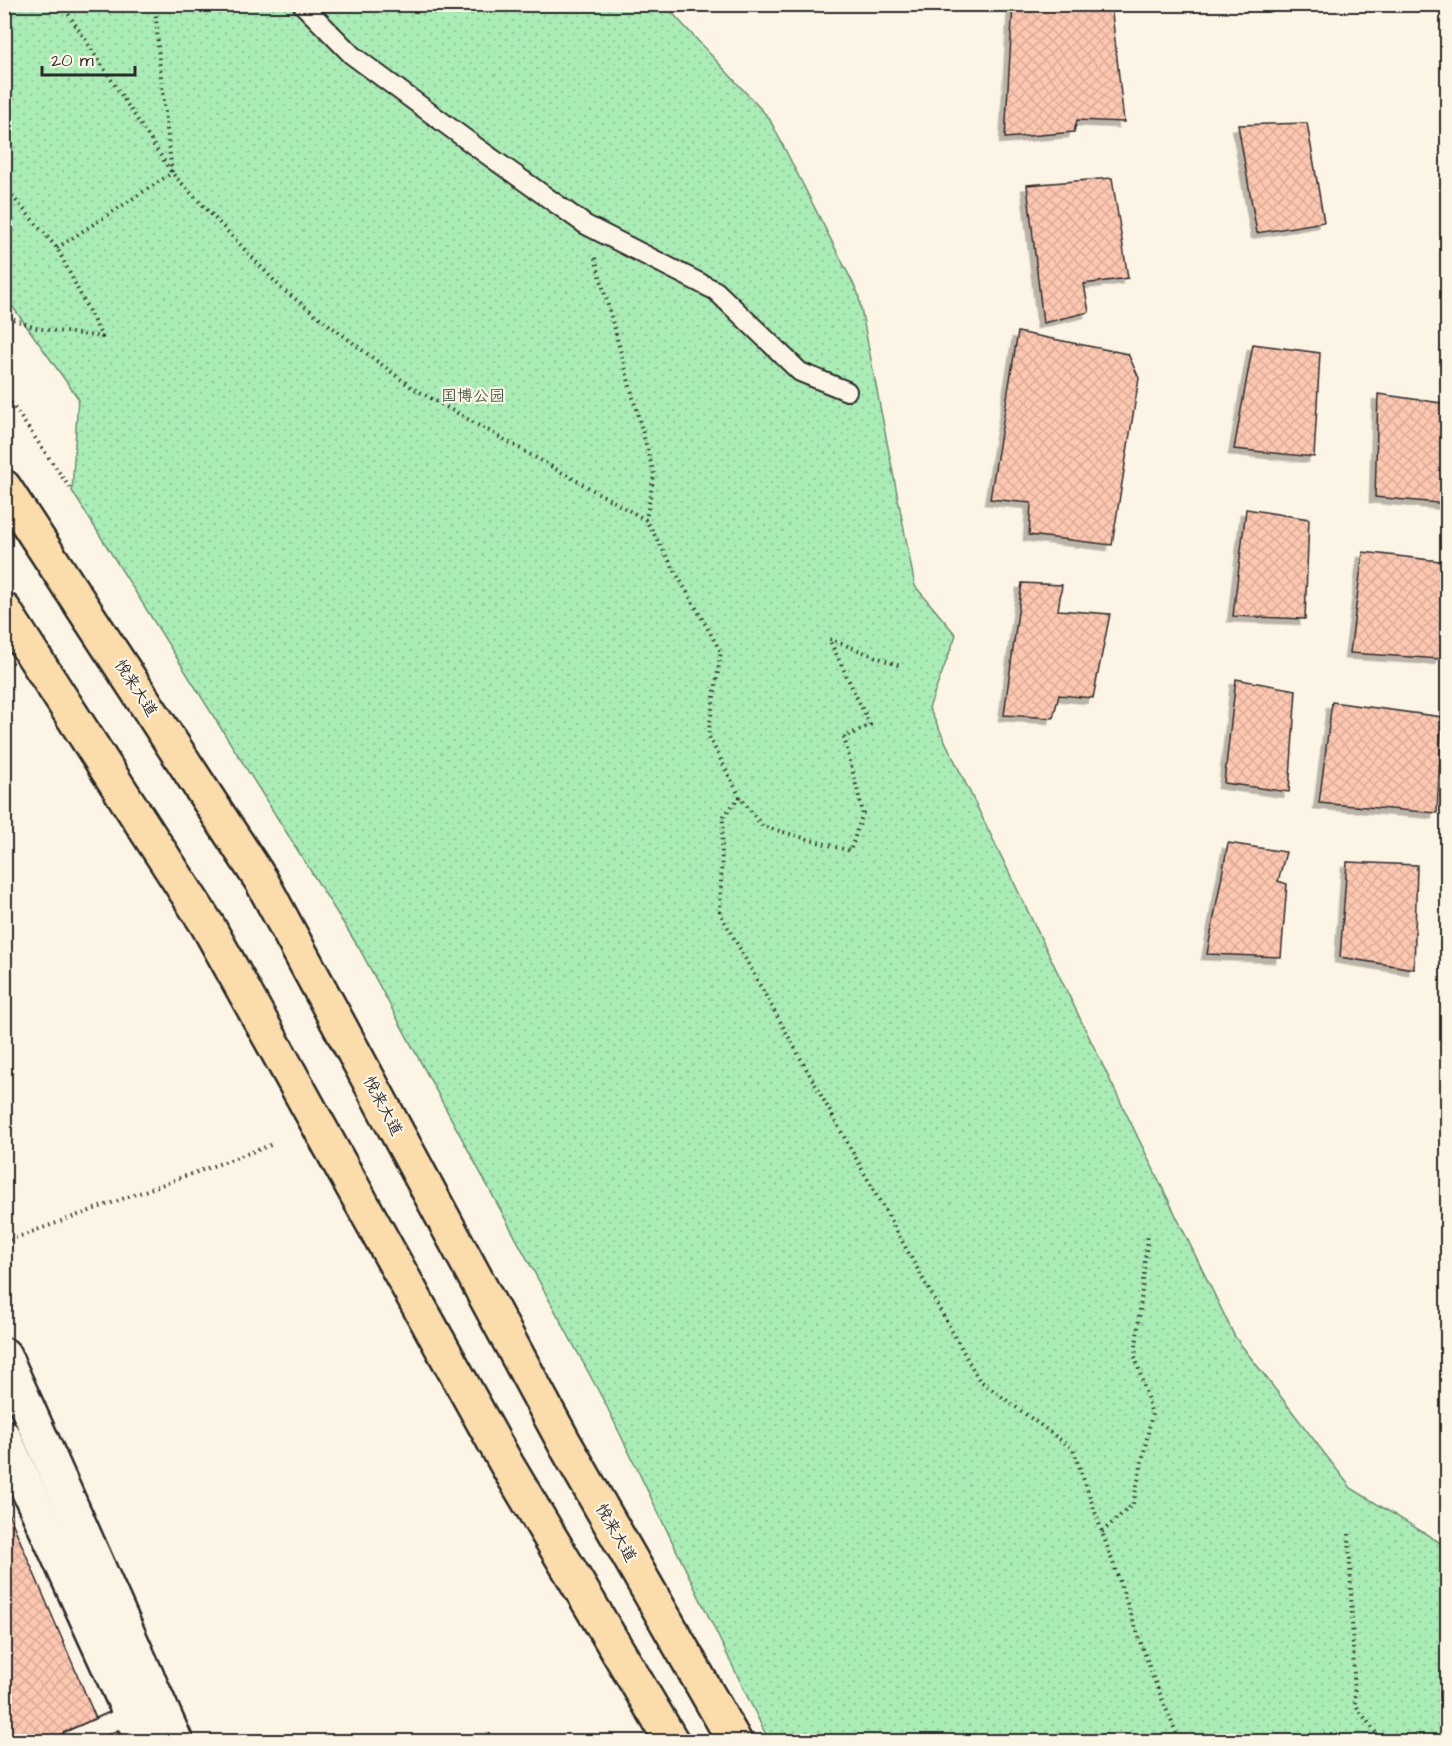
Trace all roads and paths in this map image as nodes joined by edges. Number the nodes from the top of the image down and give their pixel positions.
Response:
1 (62, 4) edge
2 (155, 4) edge
3 (302, 4) edge
4 (172, 173) junction
5 (4, 187) edge
6 (586, 225) junction
7 (57, 249) junction
8 (4, 315) edge
9 (847, 391) dead end
10 (4, 393) edge
11 (4, 487) edge
12 (72, 490) dead end
13 (646, 520) junction
14 (4, 610) edge
15 (900, 666) dead end
16 (10, 701) dead end
17 (4, 703) edge
18 (740, 797) junction
19 (271, 1145) dead end
20 (1148, 1233) dead end
21 (4, 1242) edge
22 (4, 1355) edge
23 (4, 1437) edge
24 (1102, 1532) junction
25 (1349, 1534) dead end
26 (144, 1719) edge
27 (69, 1742) edge
28 (176, 1742) edge
29 (672, 1742) edge
30 (735, 1742) edge
31 (1180, 1742) edge
32 (1383, 1742) edge

1 - 4 path
2 - 4 path
3 - 6 lane
4 - 7 path
4 - 13 path
5 - 7 path
6 - 9 lane
6 - 13 path
7 - 8 path
10 - 12 path
11 - 30 main road, 悦来大道
13 - 18 path
14 - 29 main road
15 - 18 path
16 - 17 path
18 - 24 path
19 - 21 path
20 - 24 path
22 - 26 street
23 - 26 street
24 - 31 path
25 - 32 path
26 - 27 lane
26 - 28 street

